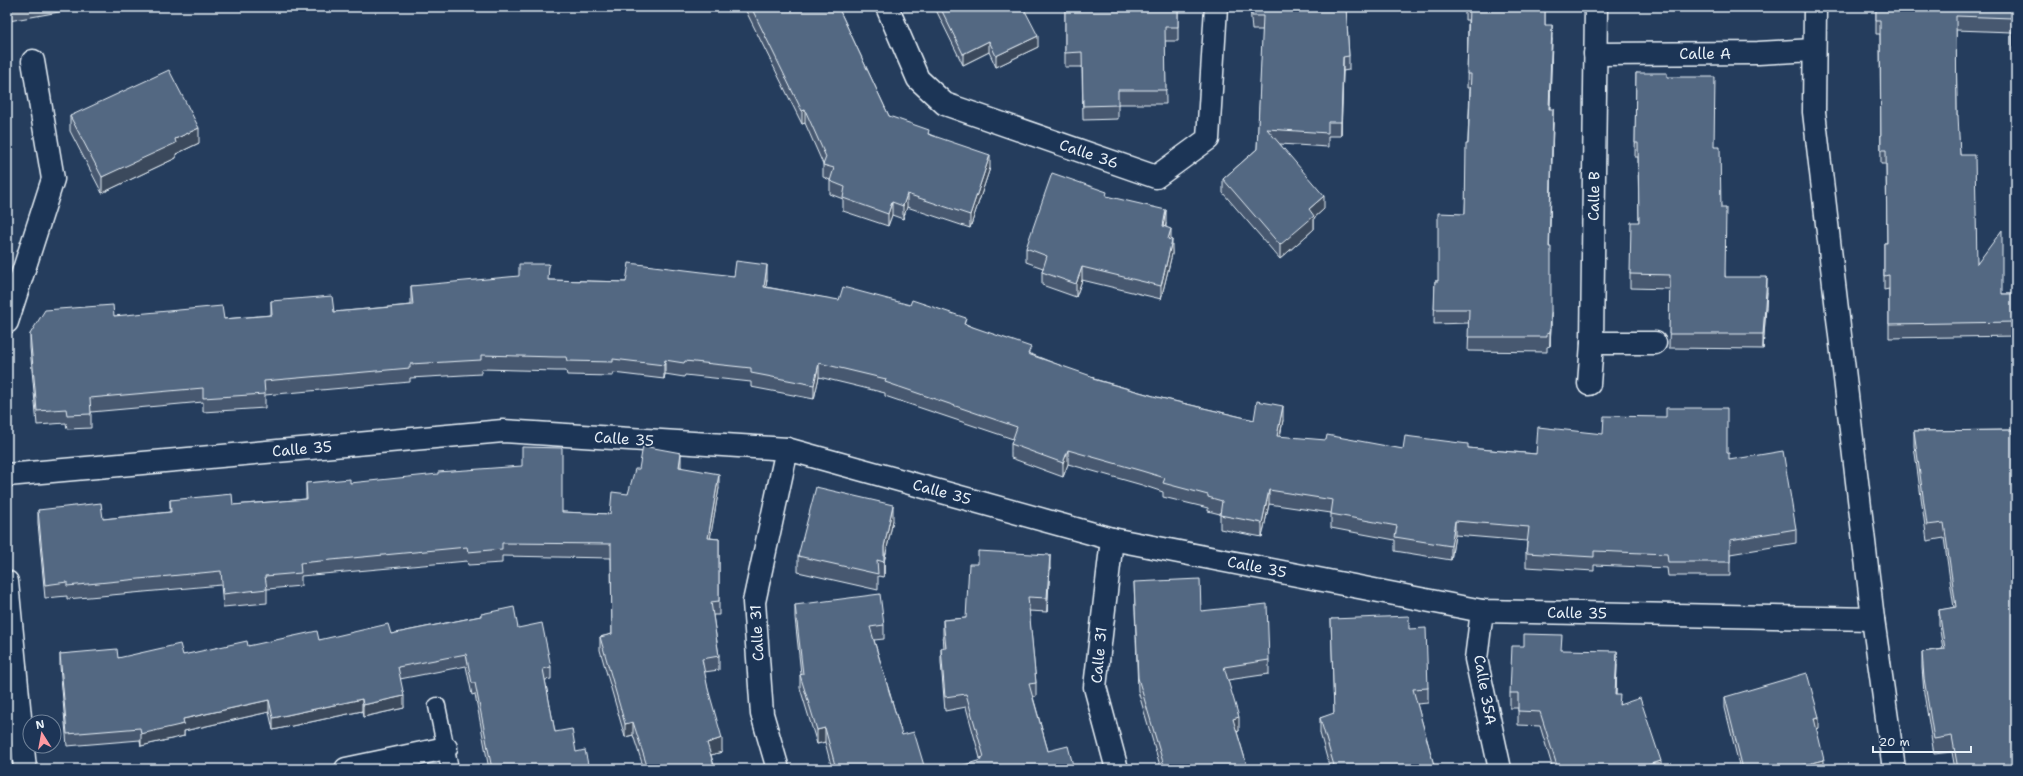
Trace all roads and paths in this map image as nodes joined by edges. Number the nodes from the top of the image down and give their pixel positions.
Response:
1 (887, 7) edge
2 (1216, 7) edge
3 (1596, 7) edge
4 (1815, 7) edge
5 (1814, 50) junction
6 (1595, 54) junction
7 (33, 61) dead end
8 (7, 322) edge
9 (1592, 343) junction
10 (1655, 343) dead end
11 (1589, 384) dead end
12 (787, 449) junction
13 (7, 475) edge
14 (1112, 539) junction
15 (7, 582) edge
16 (1482, 611) junction
17 (1873, 619) junction
18 (437, 706) dead end
19 (448, 759) edge
20 (25, 769) edge
21 (346, 769) edge
22 (778, 769) edge
23 (1117, 769) edge
24 (1500, 769) edge
25 (1894, 769) edge

1 - 2 street, Calle 36
3 - 6 street, Calle B
4 - 5 street
5 - 6 street, Calle A
5 - 17 street
6 - 9 street, Calle B
7 - 8 street
9 - 10 street
9 - 11 street, Calle B
12 - 13 street, Calle 35
12 - 14 street, Calle 35
12 - 22 street, Calle 31
14 - 16 street, Calle 35
14 - 23 street, Calle 31
15 - 20 street
16 - 17 street, Calle 35
16 - 24 street, Calle 35A
17 - 25 street
18 - 19 lane
19 - 21 street

